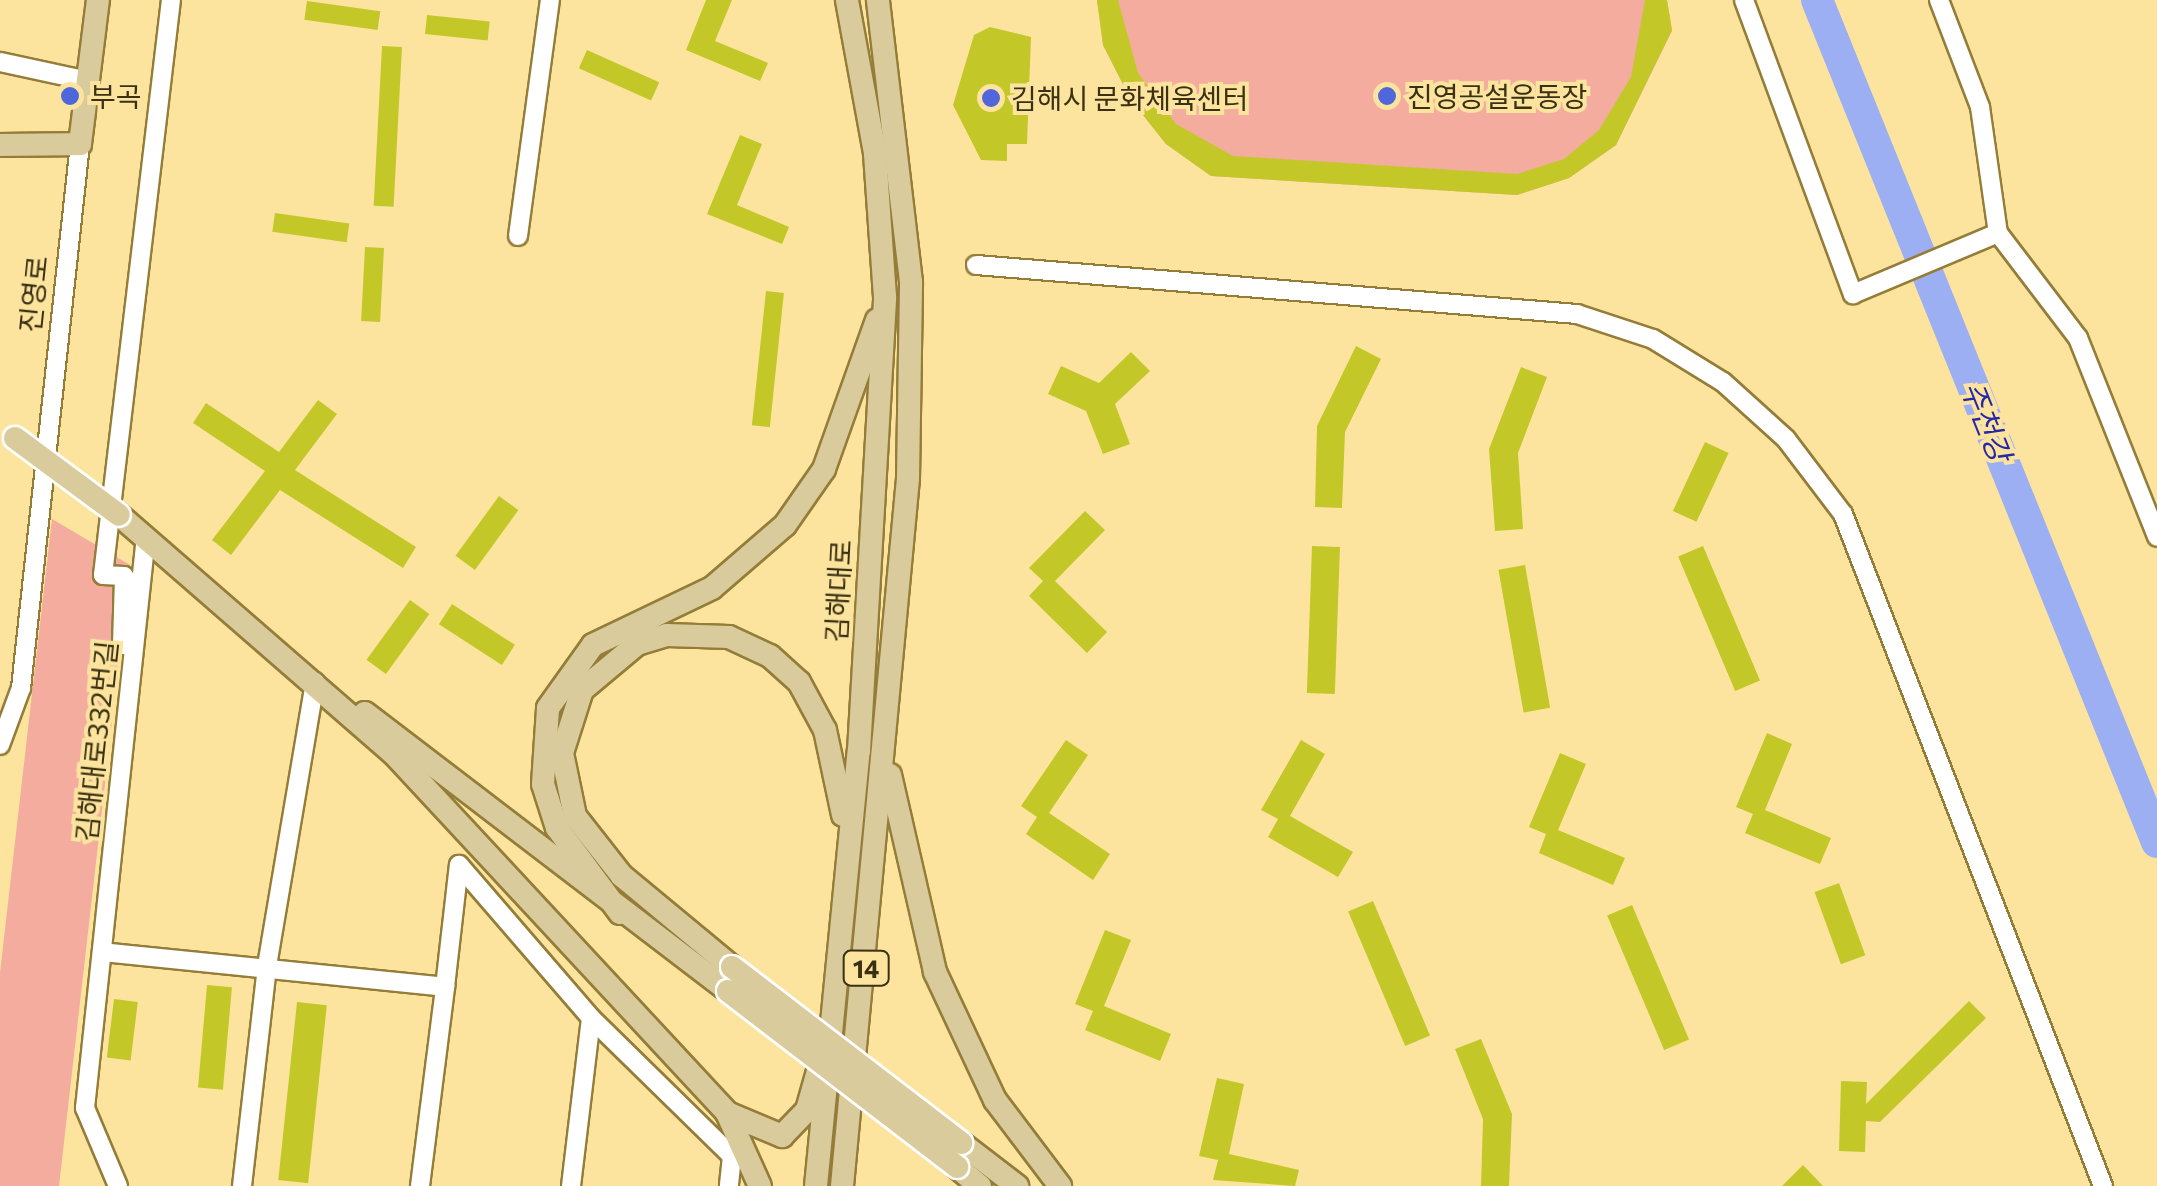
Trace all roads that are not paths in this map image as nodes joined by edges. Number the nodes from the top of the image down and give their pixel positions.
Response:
1 (98, 0) edge
2 (171, 0) edge
3 (550, 0) edge
4 (848, 0) edge
5 (878, 0) edge
6 (1744, 0) edge
7 (1938, 0) edge
8 (0, 62) edge
9 (88, 81) junction
10 (80, 144) junction
11 (0, 145) edge
12 (1994, 235) junction
13 (518, 236) dead end
14 (976, 265) dead end
15 (886, 297) junction
16 (8, 432) edge
17 (146, 536) junction
18 (2157, 537) edge
19 (134, 645) junction
20 (315, 682) junction
21 (0, 745) edge
22 (884, 749) junction
23 (848, 850) junction
24 (620, 913) junction
25 (102, 952) junction
26 (267, 966) junction
27 (730, 979) junction
28 (445, 986) junction
29 (591, 1018) junction
30 (834, 1020) junction
31 (726, 1113) junction
32 (118, 1186) edge
33 (242, 1186) edge
34 (420, 1186) edge
35 (572, 1186) edge
36 (730, 1186) edge
37 (760, 1186) edge
38 (816, 1186) edge
39 (842, 1186) edge
40 (980, 1186) edge
41 (1017, 1186) edge
42 (1060, 1186) edge
43 (2103, 1186) edge

1 - 9 main road, 진영로
2 - 19 street
3 - 13 street
4 - 15 main road, 김해대로
5 - 22 main road
6 - 12 street
7 - 12 street
8 - 9 street
9 - 10 main road, 진영로
10 - 11 main road
10 - 21 street, 진영로
12 - 18 street
14 - 43 street
15 - 23 main road, 김해대로
15 - 24 main road
16 - 17 main road, bridge
17 - 19 street, 김해대로332번길
17 - 20 main road
19 - 25 street, 김해대로332번길
20 - 24 main road
20 - 26 street
20 - 31 main road
22 - 39 main road, 14
22 - 42 main road
23 - 27 main road
23 - 30 main road, 김해대로 / 14
24 - 27 main road
25 - 26 street
25 - 32 street, 김해대로332번길
26 - 28 street
26 - 33 street
27 - 40 main road, bridge
27 - 41 main road, bridge
28 - 29 street
28 - 34 street
29 - 35 street
29 - 36 street
30 - 31 main road
30 - 38 main road, 김해대로 / 14
31 - 37 main road

